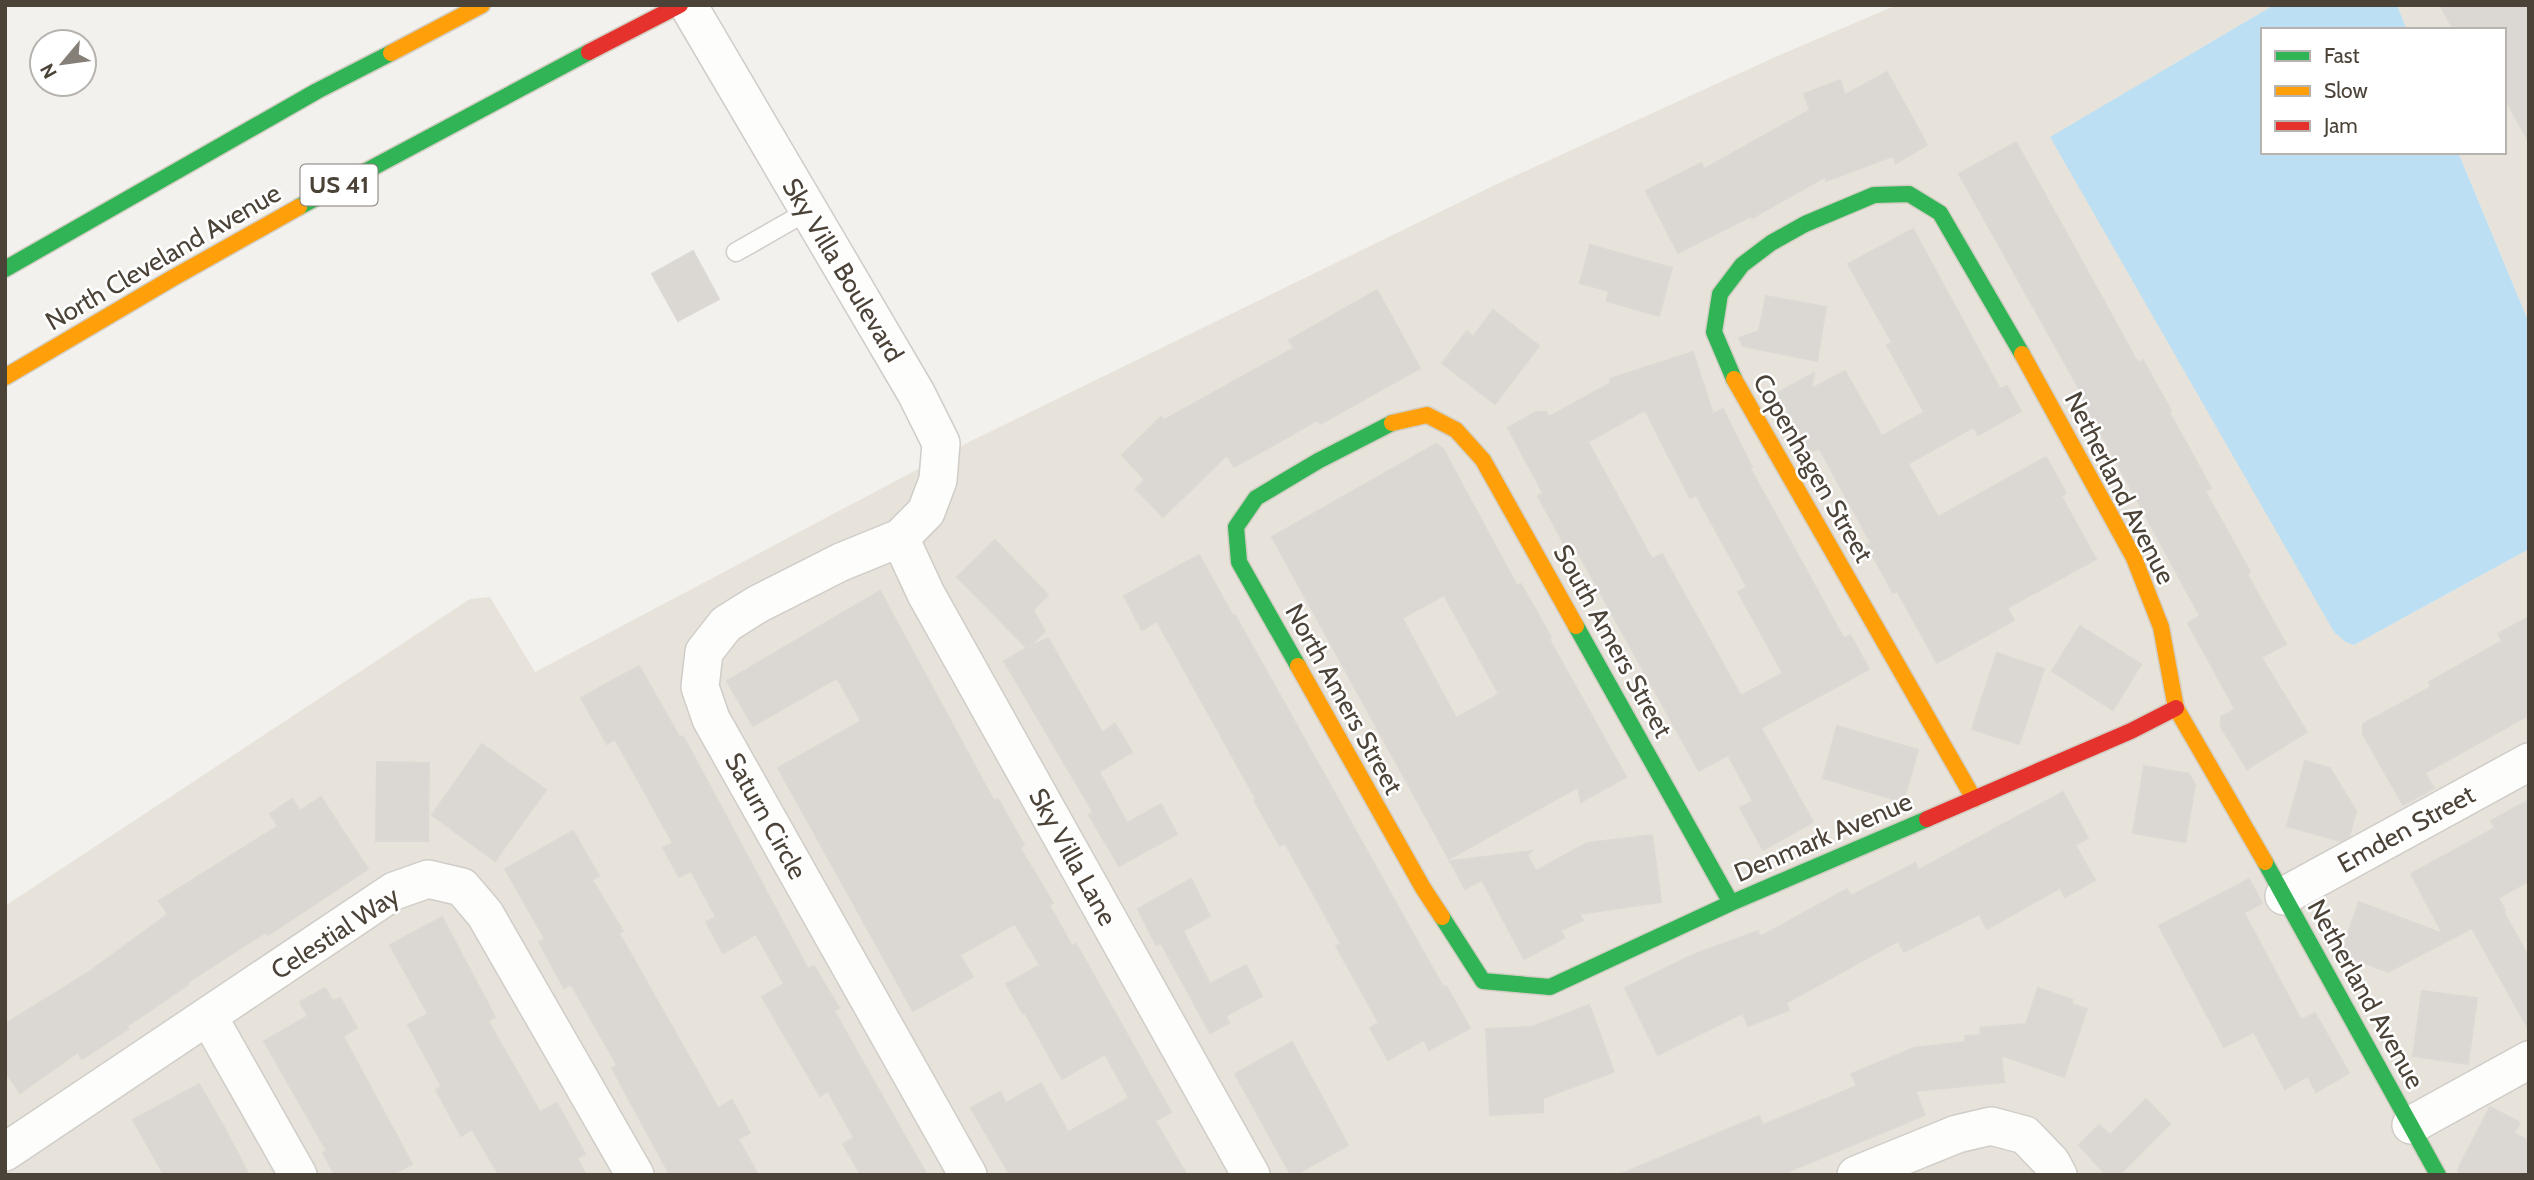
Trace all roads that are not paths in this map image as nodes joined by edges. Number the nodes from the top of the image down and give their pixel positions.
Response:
1 (482, 5) edge
2 (680, 5) edge
3 (688, 5) edge
4 (1852, 204) joint
5 (808, 211) junction
6 (736, 252) dead end
7 (5, 270) edge
8 (5, 377) edge
9 (1435, 419) joint
10 (900, 538) junction
11 (2176, 708) junction
12 (2529, 762) edge
13 (1974, 799) junction
14 (2284, 896) junction
15 (1731, 903) junction
16 (1483, 981) joint
17 (208, 1016) junction
18 (2529, 1060) edge
19 (2411, 1125) junction
20 (5, 1152) edge
21 (298, 1175) edge
22 (635, 1175) edge
23 (968, 1175) edge
24 (1251, 1175) edge
25 (1856, 1175) edge
26 (2058, 1175) edge
27 (2438, 1175) edge

1 - 7 street
2 - 8 street, North Cleveland Avenue / US 41
3 - 5 street, Sky Villa Boulevard
4 - 11 street, Netherland Avenue
4 - 13 street, Copenhagen Street
5 - 6 lane
5 - 10 street, Sky Villa Boulevard
9 - 15 street, South Amers Street
9 - 16 street, North Amers Street
10 - 23 street, Saturn Circle
10 - 24 street, Sky Villa Lane
11 - 13 street, Denmark Avenue
11 - 14 street, Netherland Avenue
12 - 14 street, Emden Street
13 - 15 street, Denmark Avenue
14 - 19 street, Netherland Avenue
15 - 16 street, Denmark Avenue
17 - 20 street, Celestial Way
17 - 21 street
17 - 22 street, Celestial Way
18 - 19 street
19 - 27 street, Netherland Avenue
25 - 26 street

